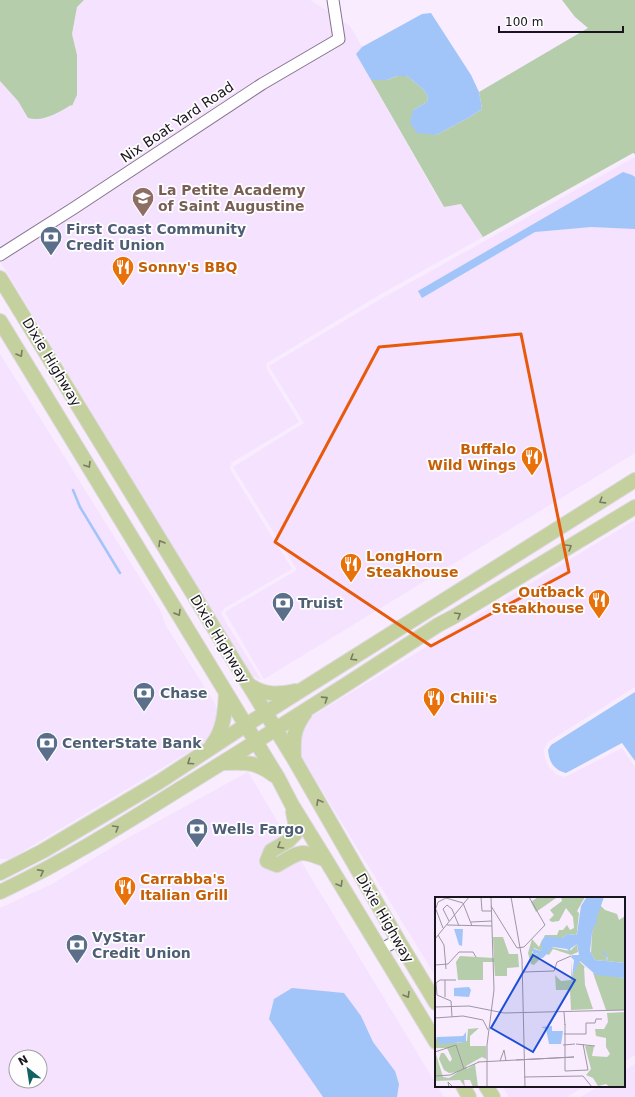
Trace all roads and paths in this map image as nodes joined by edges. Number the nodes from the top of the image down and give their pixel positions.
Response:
1 (333, 0) edge
2 (0, 255) edge
3 (0, 278) edge
4 (0, 290) edge
5 (0, 321) edge
6 (77, 404) junction
7 (635, 480) edge
8 (635, 507) edge
9 (472, 582) junction
10 (438, 625) junction
11 (245, 682) junction
12 (307, 688) junction
13 (226, 693) junction
14 (306, 711) junction
15 (265, 713) junction
16 (246, 725) junction
17 (276, 730) junction
18 (256, 742) junction
19 (206, 752) junction
20 (294, 759) junction
21 (223, 763) junction
22 (278, 778) junction
23 (292, 805) junction
24 (73, 833) junction
25 (82, 848) junction
26 (326, 860) junction
27 (0, 873) edge
28 (0, 892) edge
29 (398, 940) junction
30 (380, 950) junction
31 (435, 1001) edge
32 (435, 1040) edge
33 (464, 1087) edge
34 (487, 1087) edge
35 (469, 1097) edge
36 (493, 1097) edge

1 - 2 street, Nix Boat Yard Road
3 - 6 main road, Dixie Highway
4 - 6 main road
5 -> 13 main road, Dixie Highway
11 -> 6 main road, Dixie Highway
7 -> 9 main road
10 -> 8 main road
9 - 10 main road
9 -> 12 main road
14 -> 10 main road
11 - 12 main road
11 - 15 main road, Dixie Highway
12 - 15 main road
13 - 16 main road, Dixie Highway
13 - 19 main road
14 - 17 main road
14 - 20 main road
15 - 16 main road
15 - 17 main road, Dixie Highway
16 - 18 main road, Dixie Highway
16 - 19 main road
17 - 18 main road
17 - 20 main road, Dixie Highway
18 - 21 main road
18 - 22 main road, Dixie Highway
19 -> 24 main road
29 -> 20 main road, Dixie Highway
21 - 22 main road
25 -> 21 main road
22 - 23 main road, Dixie Highway
23 - 26 main road, Dixie Highway
23 -> 26 main road
24 - 25 main road
24 - 27 main road
28 -> 25 main road
26 -> 30 main road, Dixie Highway
29 - 30 street
29 - 31 main road, Dixie Highway
30 -> 32 main road, Dixie Highway
33 - 35 main road
34 - 36 main road

